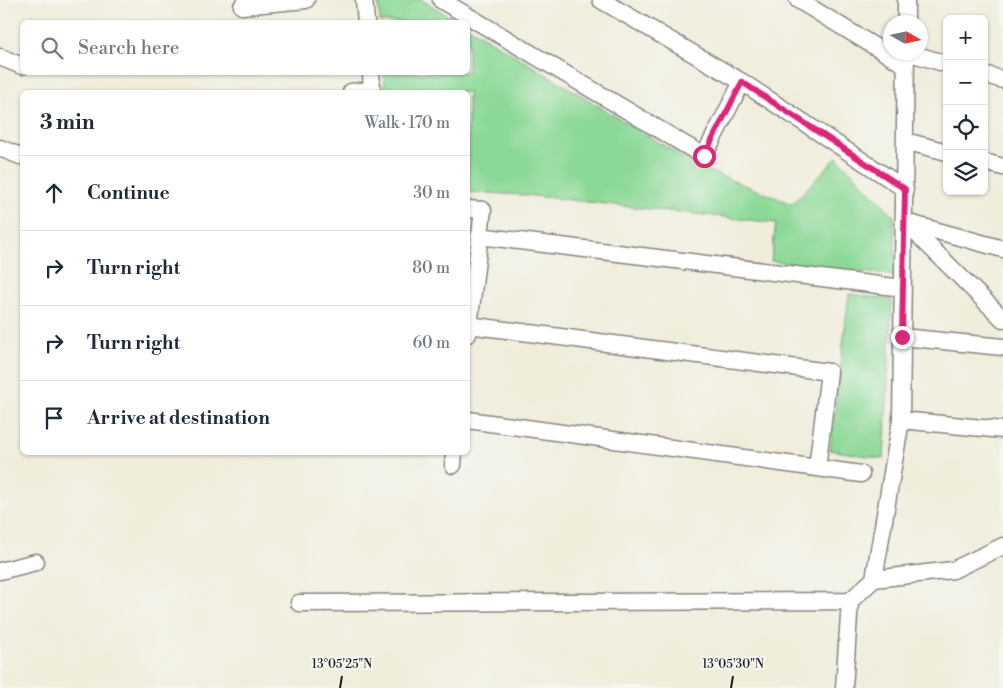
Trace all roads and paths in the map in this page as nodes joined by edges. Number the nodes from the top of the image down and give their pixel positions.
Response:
1 (306, 0) edge
2 (364, 0) edge
3 (441, 0) edge
4 (601, 0) edge
5 (798, 0) edge
6 (906, 0) edge
7 (242, 6) dead end
8 (906, 15) edge
9 (366, 20) edge
10 (883, 45) edge
11 (0, 57) edge
12 (906, 60) edge
13 (924, 60) edge
14 (943, 63) edge
15 (20, 65) edge
16 (371, 75) edge
17 (988, 75) edge
18 (1003, 80) edge
19 (742, 82) junction
20 (372, 90) edge
21 (905, 141) junction
22 (0, 148) edge
23 (943, 151) edge
24 (20, 156) dead end
25 (988, 163) edge
26 (1003, 167) edge
27 (905, 189) junction
28 (470, 209) edge
29 (905, 222) junction
30 (479, 236) junction
31 (1003, 249) edge
32 (903, 288) junction
33 (470, 312) edge
34 (1003, 319) edge
35 (470, 329) edge
36 (902, 337) junction
37 (1003, 347) edge
38 (470, 420) edge
39 (901, 420) junction
40 (1003, 430) edge
41 (817, 468) junction
42 (861, 474) dead end
43 (1003, 546) edge
44 (36, 562) dead end
45 (0, 571) edge
46 (874, 579) junction
47 (850, 601) junction
48 (299, 603) dead end
49 (844, 688) edge

1 - 7 street
2 - 9 street
3 - 19 street
4 - 19 street
5 - 10 street
6 - 8 street
11 - 15 street
12 - 21 street
13 - 14 street
16 - 20 street
17 - 18 street
19 - 27 street
21 - 23 street
21 - 27 street
22 - 24 street
25 - 26 street
27 - 29 street
28 - 30 street
29 - 31 street
29 - 32 street
29 - 34 street
30 - 32 street
30 - 33 street
32 - 36 street
35 - 41 street
36 - 37 street
36 - 39 street
38 - 41 street
39 - 40 street
39 - 46 street
41 - 42 street
43 - 46 street
44 - 45 street
46 - 47 street
47 - 48 street
47 - 49 street

